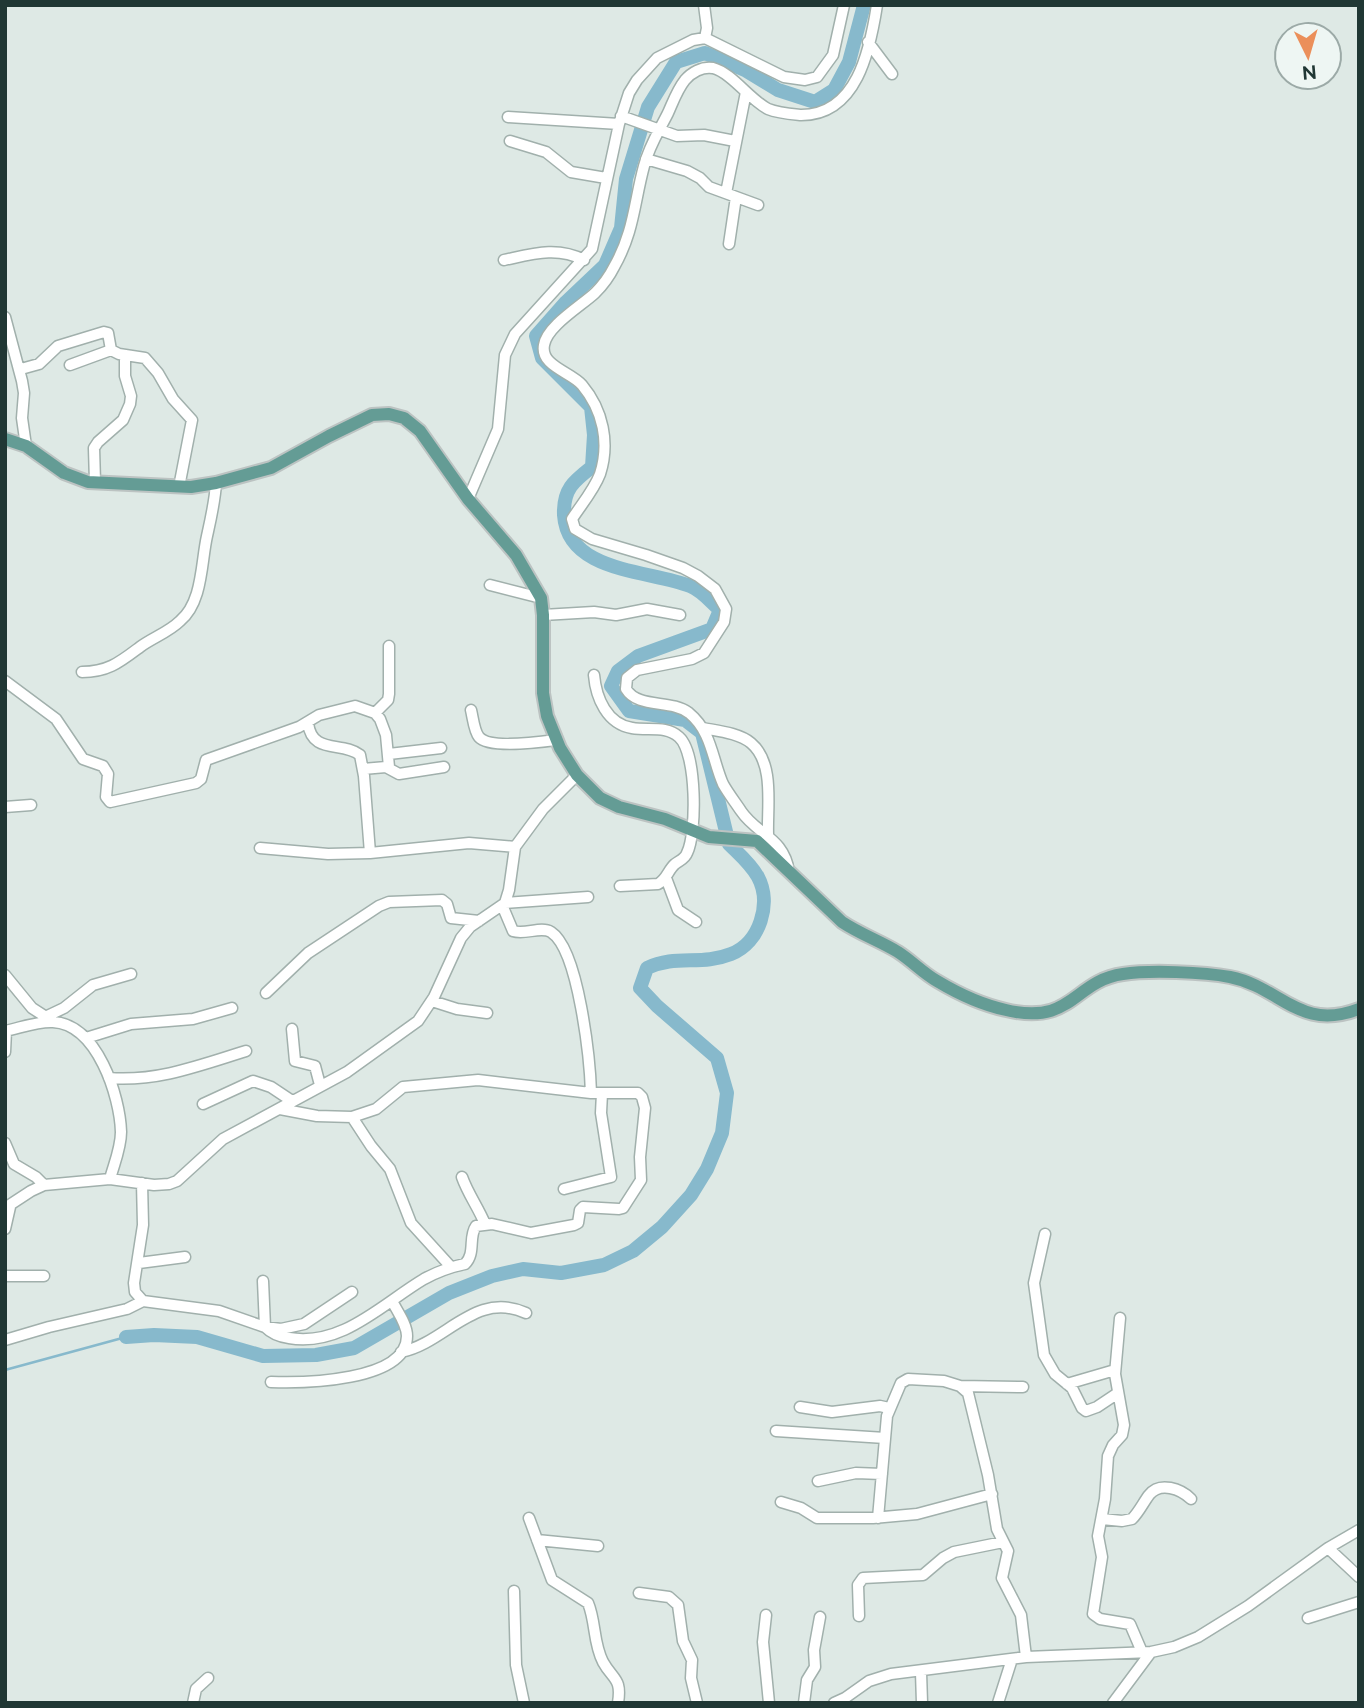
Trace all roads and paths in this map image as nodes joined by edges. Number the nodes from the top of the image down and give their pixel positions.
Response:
1 (704, 5) edge
2 (844, 5) edge
3 (877, 5) edge
4 (705, 38) junction
5 (868, 41) junction
6 (892, 74) dead end
7 (746, 92) junction
8 (508, 117) dead end
9 (624, 120) junction
10 (655, 128) junction
11 (510, 141) dead end
12 (735, 141) junction
13 (646, 159) junction
14 (606, 178) junction
15 (731, 195) junction
16 (758, 205) dead end
17 (729, 244) dead end
18 (504, 260) dead end
19 (584, 260) junction
20 (5, 317) edge
21 (111, 350) junction
22 (125, 356) junction
23 (70, 365) dead end
24 (20, 369) junction
25 (5, 439) edge
26 (26, 446) junction
27 (95, 482) junction
28 (216, 483) junction
29 (179, 487) junction
30 (468, 499) junction
31 (490, 585) dead end
32 (541, 598) junction
33 (543, 615) junction
34 (680, 615) dead end
35 (389, 646) dead end
36 (82, 672) dead end
37 (594, 675) dead end
38 (5, 681) edge
39 (471, 710) dead end
40 (375, 713) junction
41 (308, 723) junction
42 (703, 728) junction
43 (556, 740) junction
44 (441, 748) dead end
45 (388, 754) junction
46 (389, 767) junction
47 (444, 767) dead end
48 (363, 769) junction
49 (578, 775) junction
50 (31, 805) dead end
51 (5, 807) edge
52 (693, 831) junction
53 (768, 834) junction
54 (515, 847) junction
55 (260, 848) dead end
56 (370, 853) junction
57 (789, 872) junction
58 (666, 878) junction
59 (620, 886) dead end
60 (588, 897) dead end
61 (503, 904) junction
62 (479, 921) junction
63 (696, 922) dead end
64 (131, 974) dead end
65 (5, 975) edge
66 (266, 993) dead end
67 (432, 1001) junction
68 (232, 1008) dead end
69 (1359, 1009) edge
70 (487, 1013) dead end
71 (49, 1019) junction
72 (292, 1029) dead end
73 (6, 1031) edge
74 (86, 1038) junction
75 (246, 1051) dead end
76 (5, 1052) edge
77 (109, 1078) junction
78 (320, 1086) junction
79 (597, 1093) junction
80 (292, 1101) junction
81 (203, 1104) dead end
82 (280, 1109) junction
83 (352, 1117) junction
84 (5, 1143) edge
85 (462, 1177) dead end
86 (110, 1179) junction
87 (142, 1183) junction
88 (44, 1185) junction
89 (564, 1189) dead end
90 (8, 1207) edge
91 (485, 1223) junction
92 (5, 1229) edge
93 (1045, 1234) dead end
94 (185, 1257) dead end
95 (139, 1263) junction
96 (451, 1267) junction
97 (5, 1276) edge
98 (44, 1276) dead end
99 (263, 1281) dead end
100 (352, 1292) dead end
101 (143, 1301) junction
102 (392, 1301) junction
103 (526, 1313) dead end
104 (1120, 1318) dead end
105 (265, 1327) junction
106 (5, 1340) edge
107 (401, 1352) junction
108 (1115, 1370) junction
109 (271, 1382) dead end
110 (1067, 1384) junction
111 (959, 1386) junction
112 (1023, 1387) dead end
113 (1118, 1393) junction
114 (800, 1407) dead end
115 (889, 1408) junction
116 (776, 1431) dead end
117 (885, 1438) junction
118 (882, 1475) junction
119 (818, 1481) dead end
120 (992, 1493) junction
121 (1191, 1499) dead end
122 (781, 1502) dead end
123 (529, 1518) dead end
124 (878, 1518) junction
125 (1102, 1519) junction
126 (1359, 1530) edge
127 (537, 1540) junction
128 (1003, 1542) junction
129 (598, 1546) dead end
130 (1328, 1548) junction
131 (1359, 1577) edge
132 (514, 1591) dead end
133 (639, 1593) dead end
134 (1359, 1602) edge
135 (766, 1615) dead end
136 (859, 1616) dead end
137 (820, 1617) dead end
138 (1308, 1618) dead end
139 (1147, 1652) junction
140 (1026, 1657) junction
141 (1012, 1659) junction
142 (921, 1672) junction
143 (208, 1678) dead end
144 (193, 1703) edge
145 (524, 1703) edge
146 (618, 1703) edge
147 (697, 1703) edge
148 (769, 1703) edge
149 (804, 1703) edge
150 (834, 1703) edge
151 (922, 1703) edge
152 (998, 1703) edge
153 (1113, 1703) edge

1 - 4 street
2 - 4 street
3 - 5 street
4 - 9 street
5 - 6 street
5 - 7 street
7 - 10 street
7 - 12 street
8 - 9 street
9 - 10 street
9 - 14 street
10 - 12 street
10 - 13 street
11 - 14 street
12 - 15 street
13 - 15 street
13 - 42 street
14 - 19 street
15 - 16 street
15 - 17 street
18 - 19 street
19 - 30 street
20 - 24 street
21 - 22 street
21 - 23 street
21 - 24 street
22 - 27 street
22 - 29 street
24 - 26 street
25 - 26 main road
26 - 27 main road
27 - 29 main road
28 - 29 main road
28 - 30 main road
28 - 36 street
30 - 32 main road
31 - 32 street
32 - 33 main road
33 - 34 street
33 - 43 main road
35 - 40 street
37 - 52 street
38 - 41 street
39 - 43 street
40 - 41 street
40 - 45 street
41 - 48 street
42 - 53 street
42 - 53 street
43 - 49 main road
44 - 45 street
45 - 46 street
46 - 47 street
46 - 48 street
48 - 56 street
49 - 52 main road
49 - 54 street
50 - 51 street
52 - 57 main road
52 - 58 street
53 - 57 street
54 - 56 street
54 - 61 street
55 - 56 street
57 - 69 main road
58 - 59 street
58 - 63 street
60 - 61 street
61 - 62 street
61 - 79 street
62 - 66 street
62 - 67 street
64 - 71 street
65 - 71 street
67 - 70 street
67 - 78 street
68 - 74 street
71 - 73 street
71 - 74 street
72 - 78 street
73 - 76 street
74 - 77 street
75 - 77 street
77 - 86 street
78 - 80 street
79 - 83 street
79 - 89 street
79 - 91 street
80 - 81 street
80 - 82 street
82 - 83 street
82 - 87 street
83 - 96 street
84 - 88 street
85 - 91 street
86 - 87 street
86 - 88 street
87 - 95 street
88 - 90 street
90 - 92 street
91 - 96 street
93 - 110 street
94 - 95 street
95 - 101 street
96 - 102 street
97 - 98 street
99 - 105 street
100 - 105 street
101 - 105 street
101 - 106 street
102 - 105 street
102 - 107 street
103 - 107 street
104 - 108 street
107 - 109 street
108 - 110 street
108 - 113 street
110 - 113 street
111 - 112 street
111 - 115 street
111 - 120 street
113 - 125 street
114 - 115 street
115 - 117 street
116 - 117 street
117 - 118 street
118 - 119 street
118 - 124 street
120 - 124 street
120 - 128 street
121 - 125 street
122 - 124 street
123 - 127 street
125 - 139 street
126 - 130 street
127 - 129 street
127 - 146 street
128 - 136 street
128 - 140 street
130 - 131 street
130 - 139 street
132 - 145 street
133 - 147 street
134 - 138 street
135 - 148 street
137 - 149 street
139 - 140 street
139 - 153 street
140 - 141 street
141 - 142 street
141 - 152 street
142 - 150 street
142 - 151 street
143 - 144 street

